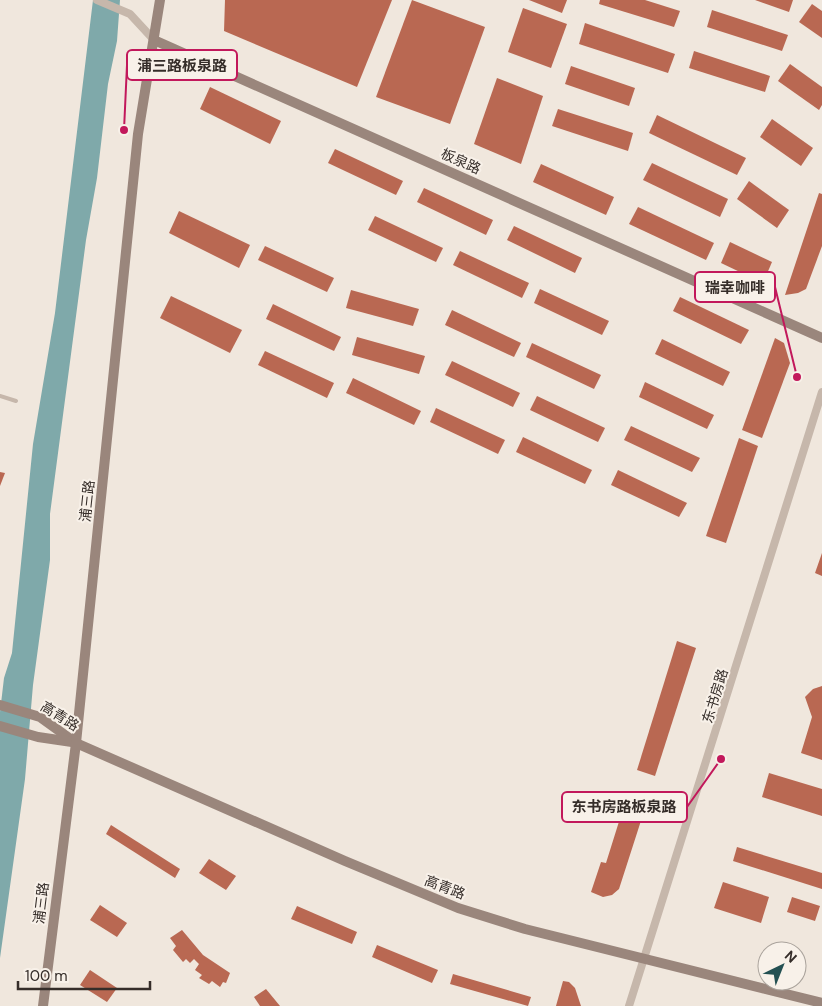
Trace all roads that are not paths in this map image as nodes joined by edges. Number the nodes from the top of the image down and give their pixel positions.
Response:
1 (96, 0) edge
2 (160, 0) edge
3 (154, 40) junction
4 (822, 338) edge
5 (822, 392) edge
6 (0, 396) edge
7 (16, 401) dead end
8 (0, 705) edge
9 (0, 726) edge
10 (76, 743) junction
11 (644, 959) junction
12 (822, 1004) edge
13 (43, 1006) edge
14 (629, 1006) edge

1 - 3 street, 板泉路
2 - 3 main road, 浦三路
3 - 4 main road, 板泉路
3 - 10 main road, 浦三路
5 - 11 street, 东书房路
6 - 7 lane
8 - 10 main road, 高青路
9 - 10 main road, 高青路
10 - 11 main road, 高青路
10 - 13 main road, 浦三路
11 - 12 main road, 高青路
11 - 14 street, 东书房路

